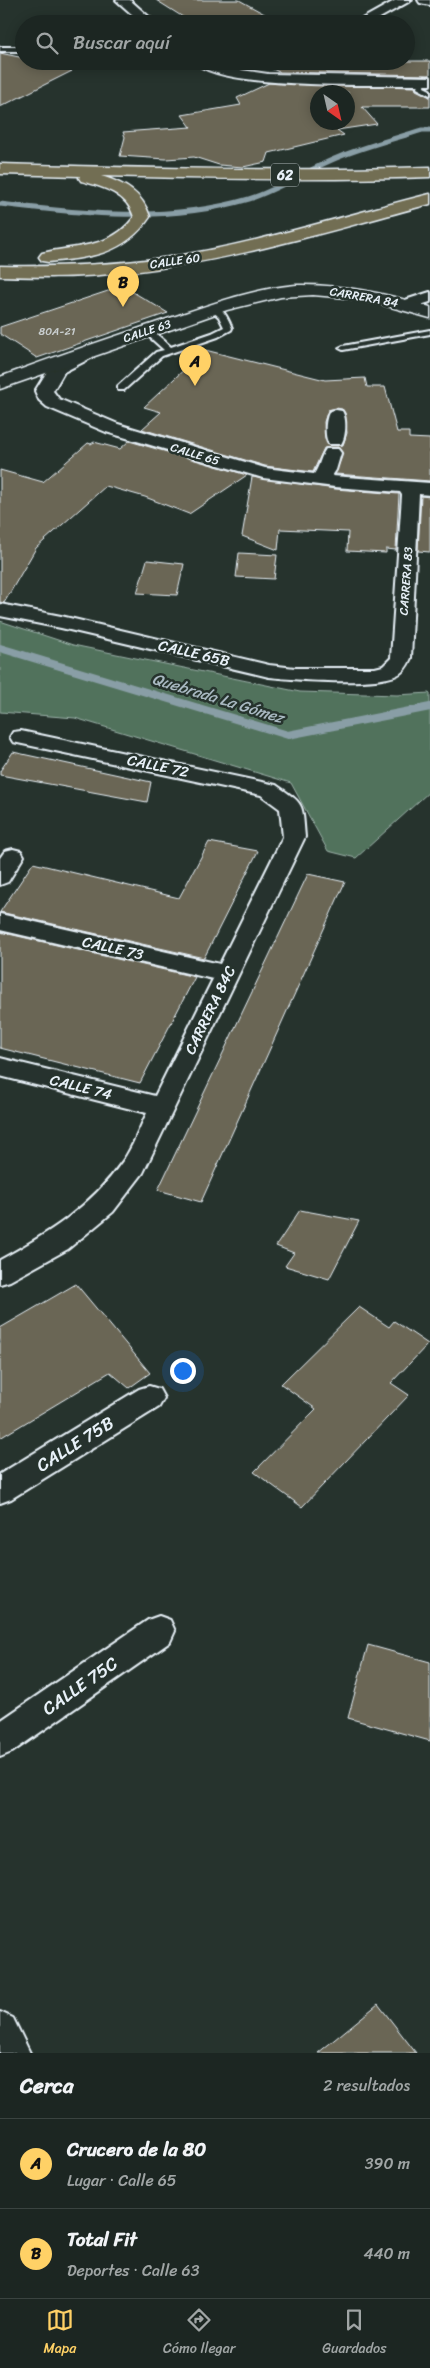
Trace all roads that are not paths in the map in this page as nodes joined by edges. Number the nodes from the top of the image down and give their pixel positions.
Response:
1 (122, 0) edge
2 (406, 0) edge
3 (424, 0) edge
4 (430, 1) edge
5 (140, 15) edge
6 (377, 15) edge
7 (0, 49) edge
8 (15, 49) edge
9 (234, 70) edge
10 (426, 80) edge
11 (430, 93) edge
12 (3, 168) edge
13 (430, 172) edge
14 (430, 199) edge
15 (258, 245) junction
16 (0, 256) edge
17 (26, 259) junction
18 (0, 271) edge
19 (296, 290) joint
20 (430, 297) edge
21 (405, 305) junction
22 (214, 309) junction
23 (430, 313) edge
24 (148, 331) junction
25 (430, 332) edge
26 (98, 348) junction
27 (343, 348) dead end
28 (168, 349) junction
29 (0, 383) edge
30 (121, 388) dead end
31 (336, 415) dead end
32 (319, 480) junction
33 (407, 488) junction
34 (430, 489) edge
35 (0, 610) edge
36 (390, 671) joint
37 (21, 738) dead end
38 (290, 806) joint
39 (13, 856) dead end
40 (0, 877) edge
41 (0, 922) edge
42 (227, 974) junction
43 (0, 1067) edge
44 (162, 1108) junction
45 (0, 1273) edge
46 (149, 1398) dead end
47 (0, 1490) edge
48 (159, 1631) dead end
49 (0, 1741) edge
50 (0, 2032) edge
51 (11, 2053) edge

1 - 5 street
2 - 6 street
3 - 4 street
7 - 8 lane
9 - 10 street
10 - 11 lane
12 - 13 highway, 62
12 - 17 highway
14 - 15 highway
15 - 17 highway
15 - 18 highway, CALLE 60
16 - 17 highway
19 - 21 main road, CARRERA 84
19 - 22 main road, CALLE 63
20 - 21 street
21 - 23 main road, CARRERA 84
22 - 24 main road, CALLE 63
22 - 28 lane
24 - 26 main road, CALLE 63
24 - 28 lane
25 - 27 lane
26 - 29 main road, CALLE 63
26 - 32 street, CALLE 65
28 - 30 lane
31 - 32 street
32 - 33 street, CALLE 65
33 - 34 street, CALLE 65
33 - 36 street, CARRERA 83
35 - 36 street, CALLE 65B
37 - 38 street, CALLE 72
38 - 42 street, CARRERA 84C
39 - 40 street
41 - 42 street, CALLE 73
42 - 44 street, CARRERA 84C
43 - 44 street, CALLE 74
44 - 45 street, CARRERA 84C
46 - 47 street, CALLE 75B
48 - 49 street, CALLE 75C
50 - 51 street

